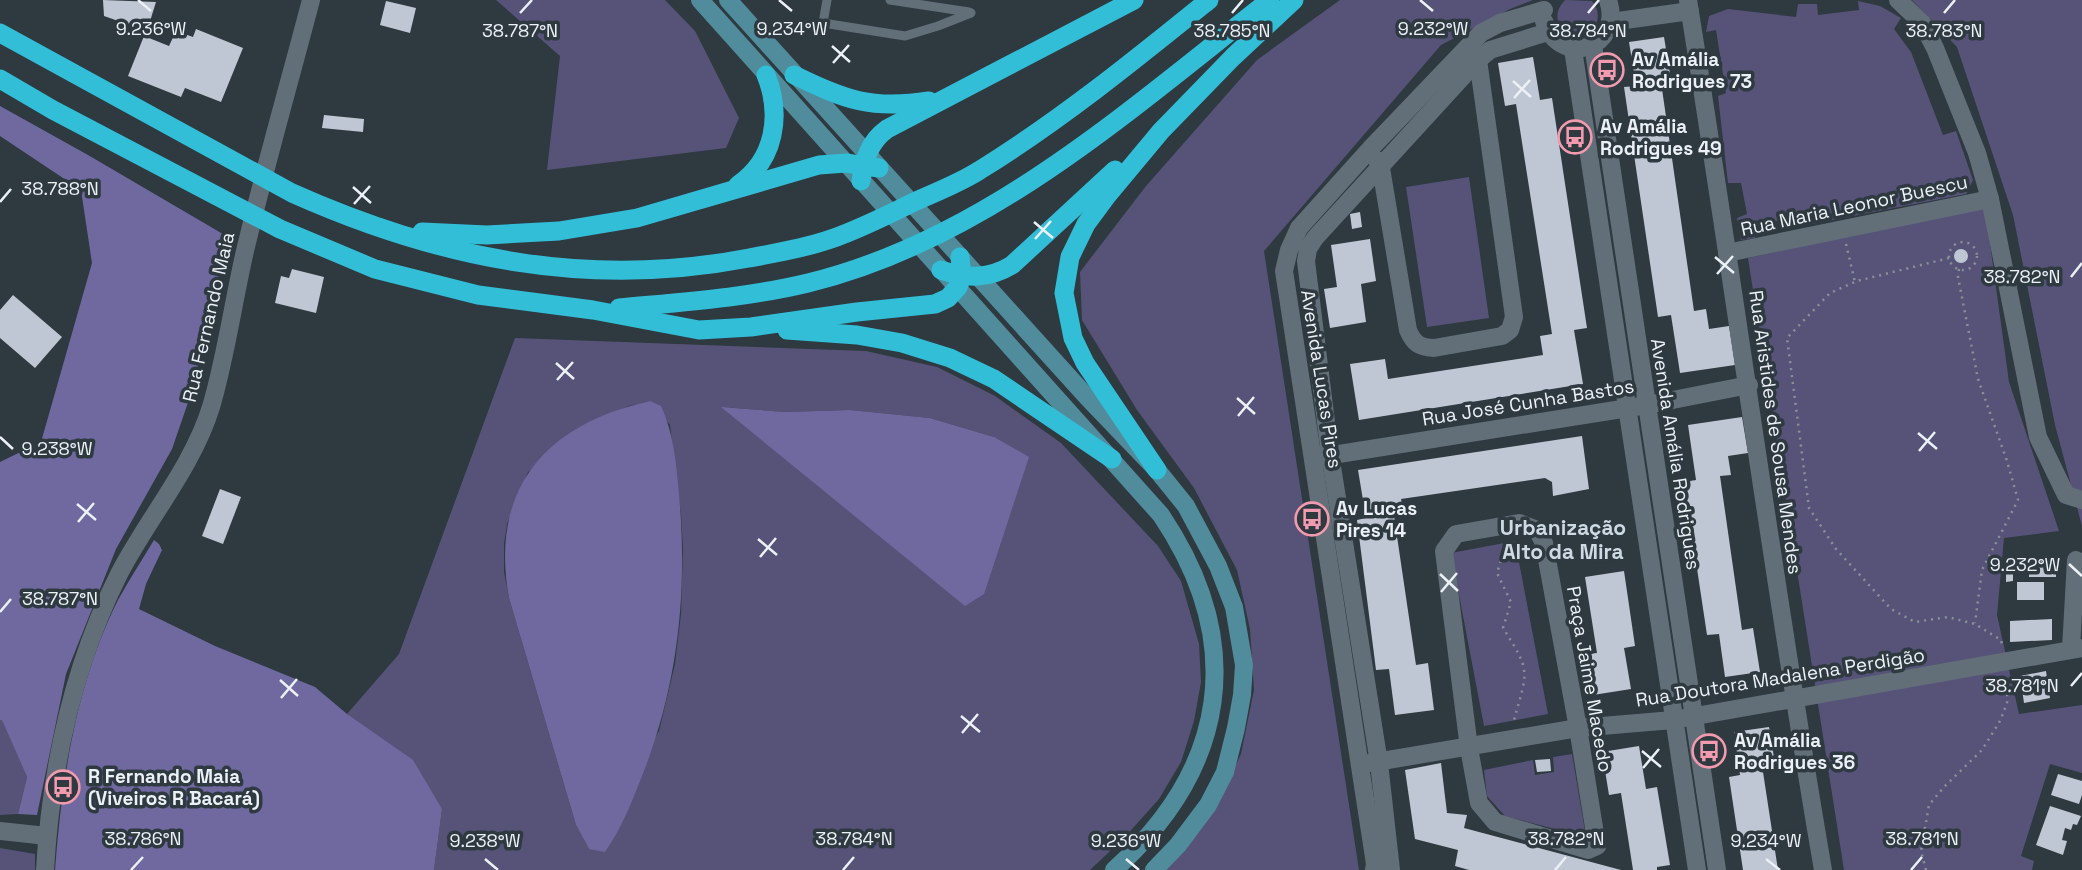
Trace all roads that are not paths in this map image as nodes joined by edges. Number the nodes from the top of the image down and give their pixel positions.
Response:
1 (311, 0) edge
2 (700, 0) edge
3 (728, 0) edge
4 (827, 0) edge
5 (890, 0) edge
6 (973, 0) edge
7 (1134, 0) edge
8 (1209, 0) edge
9 (1270, 0) edge
10 (1294, 0) edge
11 (1608, 0) edge
12 (1898, 0) edge
13 (1545, 5) edge
14 (1689, 5) edge
15 (971, 13) junction
16 (1611, 22) junction
17 (1548, 32) junction
18 (0, 33) edge
19 (1592, 45) junction
20 (1573, 49) junction
21 (1478, 60) junction
22 (766, 75) junction
23 (794, 75) junction
24 (0, 79) edge
25 (957, 93) junction
26 (1161, 131) junction
27 (1371, 148) junction
28 (863, 166) junction
29 (1381, 168) junction
30 (731, 190) junction
31 (1990, 198) junction
32 (386, 231) junction
33 (1727, 253) junction
34 (941, 270) joint
35 (964, 274) junction
36 (593, 310) junction
37 (751, 327) junction
38 (1749, 385) junction
39 (1647, 405) junction
40 (1626, 407) junction
41 (1322, 456) junction
42 (1112, 459) junction
43 (1157, 471) junction
44 (2082, 500) edge
45 (2076, 560) dead end
46 (2077, 648) edge
47 (1793, 699) junction
48 (1695, 716) junction
49 (1673, 720) junction
50 (1578, 728) junction
51 (1469, 748) junction
52 (1379, 763) junction
53 (1359, 764) junction
54 (0, 831) edge
55 (47, 836) junction
56 (45, 870) edge
57 (1114, 870) edge
58 (1154, 870) edge
59 (1374, 870) edge
60 (1391, 870) edge
61 (1697, 870) edge
62 (1717, 870) edge
63 (1823, 870) edge

1 - 55 street, Rua Fernando Maia
2 - 22 main road
3 - 23 main road
4 - 15 lane
5 - 15 lane
6 - 15 lane
7 - 25 highway
8 - 32 highway
9 - 36 highway
10 - 26 highway
11 - 16 street
12 - 31 street
13 - 17 street
13 - 27 street, Avenida Lucas Pires
14 - 16 street
14 - 33 street, Rua Aristides de Sousa Mendes
16 - 19 street
17 - 20 street
17 - 21 street, Avenida Lucas Pires
18 - 32 highway
19 - 20 street
19 - 39 street, Avenida Amália Rodrigues
20 - 40 street
21 - 29 street, Avenida Lucas Pires
21 - 29 street
22 - 28 main road
22 - 30 highway
23 - 25 highway
23 - 28 main road
24 - 36 highway
25 - 28 highway
26 - 35 highway
26 - 43 highway
27 - 29 street
27 - 41 street, Avenida Lucas Pires
28 - 30 highway
28 - 34 main road
28 - 35 main road
29 - 41 street, Avenida Lucas Pires
30 - 32 highway
31 - 33 street, Rua Maria Leonor Buescu
31 - 44 street
33 - 38 street, Rua Aristides de Sousa Mendes
34 - 35 highway
35 - 37 highway
35 - 42 main road
35 - 43 main road
36 - 37 highway
37 - 42 highway
38 - 39 street, Rua José Cunha Bastos
38 - 47 street, Rua Aristides de Sousa Mendes
39 - 40 street, Rua José Cunha Bastos
39 - 48 street, Avenida Amália Rodrigues
40 - 41 street, Rua José Cunha Bastos
40 - 49 street
41 - 52 street, Avenida Lucas Pires
41 - 53 street, Avenida Lucas Pires
42 - 57 main road
43 - 58 main road
45 - 46 street
46 - 47 street, Rua Doutora Madalena Perdigão
47 - 48 street, Rua Doutora Madalena Perdigão
47 - 63 street, Rua Aristides de Sousa Mendes
48 - 49 street, Rua Doutora Madalena Perdigão
48 - 62 street, Avenida Amália Rodrigues
49 - 50 street, Rua Doutora Madalena Perdigão
49 - 61 street
50 - 51 street, Rua Doutora Madalena Perdigão
50 - 51 street, Praça Jaime Macedo
50 - 51 street, Praça Jaime Macedo
51 - 52 street, Rua Doutora Madalena Perdigão
52 - 53 street, Rua Doutora Madalena Perdigão
52 - 60 street, Avenida Lucas Pires
53 - 59 street, Avenida Lucas Pires
54 - 55 street
55 - 56 street, Rua Fernando Maia

